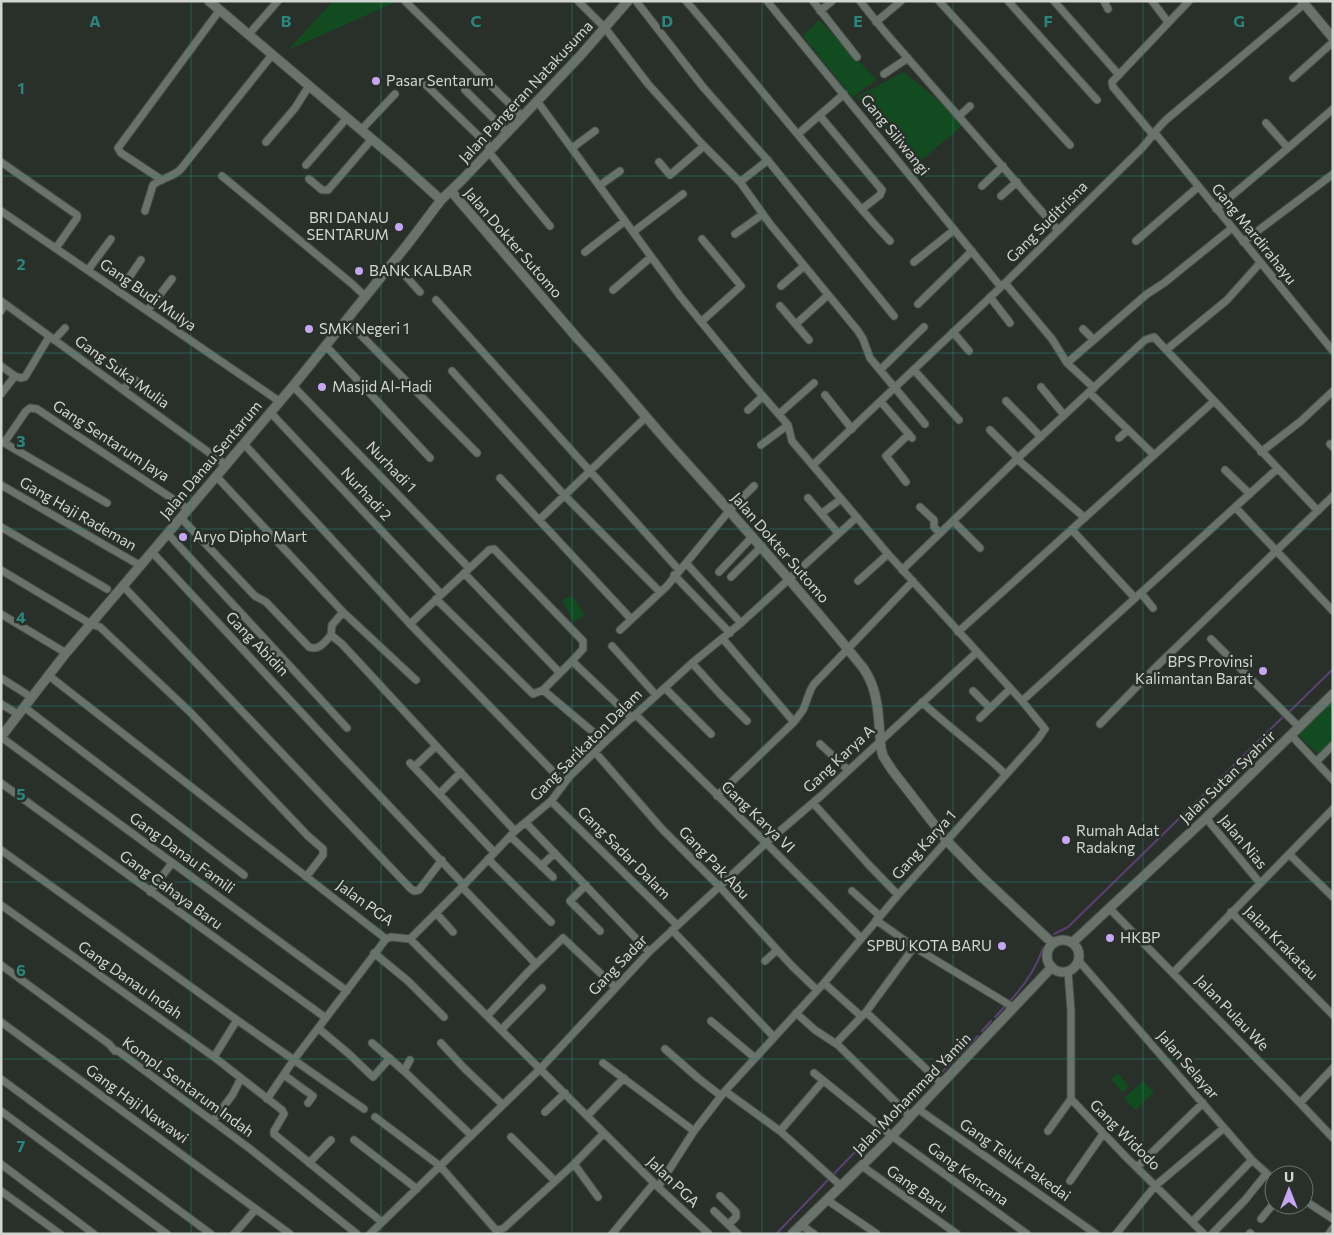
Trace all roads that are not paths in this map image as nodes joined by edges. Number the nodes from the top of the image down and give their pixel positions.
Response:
1 (208, 1) edge
2 (278, 1) edge
3 (406, 1) edge
4 (578, 1) edge
5 (628, 1) edge
6 (636, 1) edge
7 (686, 1) edge
8 (767, 1) edge
9 (813, 1) edge
10 (832, 1) edge
11 (860, 1) edge
12 (900, 1) edge
13 (939, 1) edge
14 (1008, 1) edge
15 (1054, 1) edge
16 (1104, 1) edge
17 (1152, 1) edge
18 (1189, 1) edge
19 (1303, 2) edge
20 (1108, 9) dead end
21 (820, 10) junction
22 (219, 11) junction
23 (876, 22) junction
24 (1168, 22) junction
25 (605, 28) junction
26 (248, 35) junction
27 (1333, 38) edge
28 (1333, 42) edge
29 (272, 56) junction
30 (857, 57) dead end
31 (908, 58) junction
32 (884, 74) dead end
33 (1119, 75) junction
34 (1293, 78) dead end
35 (426, 85) dead end
36 (309, 86) junction
37 (465, 90) dead end
38 (395, 94) dead end
39 (844, 94) junction
40 (1097, 100) dead end
41 (537, 101) junction
42 (970, 106) dead end
43 (1333, 109) edge
44 (522, 116) junction
45 (820, 116) junction
46 (959, 116) junction
47 (347, 118) junction
48 (1266, 123) dead end
49 (361, 130) junction
50 (596, 131) dead end
51 (507, 132) junction
52 (798, 134) junction
53 (1154, 134) junction
54 (372, 140) junction
55 (266, 142) dead end
56 (1070, 145) dead end
57 (704, 146) junction
58 (572, 148) junction
59 (1288, 148) junction
60 (489, 150) junction
61 (768, 160) junction
62 (1, 162) edge
63 (659, 162) dead end
64 (306, 164) dead end
65 (1003, 166) junction
66 (620, 171) dead end
67 (1333, 174) edge
68 (222, 176) dead end
69 (309, 179) dead end
70 (162, 180) junction
71 (740, 182) junction
72 (1016, 182) junction
73 (599, 186) junction
74 (982, 186) dead end
75 (1198, 187) junction
76 (451, 191) junction
77 (683, 194) dead end
78 (1001, 196) dead end
79 (440, 200) junction
80 (1216, 209) junction
81 (862, 210) junction
82 (1, 211) edge
83 (144, 211) dead end
84 (763, 214) junction
85 (625, 221) junction
86 (550, 226) dead end
87 (1232, 228) junction
88 (954, 230) junction
89 (1058, 230) junction
90 (632, 232) junction
91 (735, 234) dead end
92 (111, 239) dead end
93 (702, 239) dead end
94 (890, 241) dead end
95 (1136, 241) dead end
96 (1243, 242) junction
97 (56, 248) junction
98 (972, 251) junction
99 (585, 252) dead end
100 (652, 257) junction
101 (141, 260) dead end
102 (393, 262) junction
103 (914, 262) dead end
104 (1260, 263) junction
105 (804, 266) junction
106 (88, 270) junction
107 (172, 279) dead end
108 (1003, 285) junction
109 (781, 286) dead end
110 (613, 290) dead end
111 (119, 292) junction
112 (420, 292) dead end
113 (828, 295) junction
114 (365, 296) junction
115 (990, 298) junction
116 (436, 300) dead end
117 (918, 304) dead end
118 (3, 306) edge
119 (780, 306) dead end
120 (146, 311) junction
121 (894, 316) dead end
122 (346, 320) junction
123 (701, 322) junction
124 (1010, 323) dead end
125 (796, 324) junction
126 (924, 327) dead end
127 (65, 328) dead end
128 (1083, 329) dead end
129 (953, 332) junction
130 (52, 338) junction
131 (809, 340) dead end
132 (1094, 340) junction
133 (324, 345) junction
134 (1166, 350) junction
135 (1333, 351) edge
136 (970, 352) dead end
137 (1067, 363) junction
138 (113, 364) dead end
139 (1, 366) edge
140 (880, 370) junction
141 (914, 370) junction
142 (452, 371) dead end
143 (15, 376) junction
144 (131, 378) junction
145 (140, 383) dead end
146 (814, 383) dead end
147 (293, 386) junction
148 (1041, 387) dead end
149 (895, 388) junction
150 (124, 390) junction
151 (1091, 390) junction
152 (1333, 391) edge
153 (1, 394) edge
154 (825, 395) dead end
155 (763, 396) junction
156 (280, 401) junction
157 (1006, 401) dead end
158 (1214, 401) junction
159 (881, 402) junction
160 (748, 410) dead end
161 (270, 412) junction
162 (779, 414) junction
163 (1064, 415) junction
164 (646, 417) junction
165 (959, 420) dead end
166 (925, 424) dead end
167 (788, 425) junction
168 (852, 429) junction
169 (990, 430) dead end
170 (1128, 430) junction
171 (1041, 436) junction
172 (1119, 438) dead end
173 (2, 442) edge
174 (244, 444) junction
175 (761, 445) dead end
176 (1261, 452) junction
177 (477, 454) dead end
178 (1154, 455) junction
179 (430, 458) dead end
180 (1017, 459) junction
181 (226, 465) junction
182 (812, 465) junction
183 (1277, 469) junction
184 (1225, 470) dead end
185 (591, 471) junction
186 (216, 476) junction
187 (500, 478) dead end
188 (906, 482) dead end
189 (1, 485) edge
190 (754, 486) dead end
191 (1250, 494) junction
192 (564, 496) junction
193 (1333, 496) edge
194 (808, 498) dead end
195 (841, 499) junction
196 (108, 503) dead end
197 (920, 507) dead end
198 (1235, 507) junction
199 (188, 509) junction
200 (729, 511) junction
201 (1318, 512) junction
202 (822, 514) junction
203 (856, 517) junction
204 (181, 518) junction
205 (1085, 518) junction
206 (539, 520) junction
207 (954, 520) junction
208 (1, 527) edge
209 (1072, 530) junction
210 (838, 533) junction
211 (940, 533) junction
212 (168, 534) junction
213 (753, 536) junction
214 (762, 546) junction
215 (980, 548) dead end
216 (1276, 551) junction
217 (152, 552) junction
218 (888, 554) junction
219 (686, 563) junction
220 (140, 566) junction
221 (1, 570) edge
222 (466, 570) junction
223 (902, 570) junction
224 (676, 572) junction
225 (719, 572) dead end
226 (731, 577) dead end
227 (788, 579) junction
228 (858, 581) dead end
229 (913, 581) junction
230 (123, 586) junction
231 (112, 591) junction
232 (660, 592) junction
233 (1138, 596) junction
234 (438, 597) junction
235 (1153, 608) dead end
236 (1333, 611) edge
237 (343, 612) junction
238 (1, 614) edge
239 (631, 619) junction
240 (741, 623) junction
241 (91, 624) junction
242 (410, 624) junction
243 (620, 630) dead end
244 (958, 632) junction
245 (730, 633) junction
246 (331, 635) junction
247 (723, 639) junction
248 (1211, 639) dead end
249 (612, 646) dead end
250 (848, 650) junction
251 (977, 652) junction
252 (66, 653) junction
253 (572, 660) junction
254 (692, 663) junction
255 (560, 672) junction
256 (48, 675) junction
257 (1, 678) edge
258 (416, 680) dead end
259 (665, 688) junction
260 (1010, 689) junction
261 (543, 690) junction
262 (973, 691) dead end
263 (1333, 694) edge
264 (656, 696) junction
265 (32, 697) junction
266 (922, 702) junction
267 (1022, 702) junction
268 (1, 704) edge
269 (24, 707) junction
270 (990, 708) junction
271 (18, 714) junction
272 (634, 717) junction
273 (980, 718) dead end
274 (747, 721) dead end
275 (794, 722) junction
276 (1100, 724) dead end
277 (1299, 727) junction
278 (347, 728) dead end
279 (711, 734) dead end
280 (1291, 734) junction
281 (1, 737) edge
282 (880, 740) junction
283 (605, 742) junction
284 (820, 744) dead end
285 (1333, 745) edge
286 (436, 746) junction
287 (595, 752) junction
288 (1316, 762) junction
289 (848, 770) junction
290 (460, 772) junction
291 (1005, 774) junction
292 (1333, 780) edge
293 (1, 783) edge
294 (564, 783) junction
295 (439, 794) junction
296 (717, 796) junction
297 (551, 801) junction
298 (813, 803) junction
299 (1333, 809) edge
300 (1206, 818) junction
301 (526, 823) junction
302 (513, 834) junction
303 (947, 841) junction
304 (766, 843) junction
305 (1, 850) edge
306 (494, 852) junction
307 (555, 853) junction
308 (1289, 854) junction
309 (488, 859) junction
310 (442, 860) junction
311 (172, 863) junction
312 (541, 866) junction
313 (244, 875) dead end
314 (306, 877) junction
315 (554, 877) dead end
316 (1260, 883) junction
317 (586, 885) junction
318 (463, 886) junction
319 (720, 886) junction
320 (852, 891) dead end
321 (150, 892) junction
322 (898, 895) junction
323 (1333, 897) edge
324 (1, 905) edge
325 (1110, 909) junction
326 (1231, 912) junction
327 (436, 913) junction
328 (878, 918) junction
329 (551, 922) dead end
330 (674, 928) junction
331 (600, 931) dead end
332 (453, 932) dead end
333 (861, 938) junction
334 (386, 939) junction
335 (410, 939) junction
336 (1051, 942) junction
337 (1074, 943) junction
338 (914, 947) junction
339 (777, 950) junction
340 (649, 952) junction
341 (374, 954) junction
342 (764, 961) dead end
343 (1079, 963) junction
344 (536, 964) junction
345 (1, 965) edge
346 (1050, 968) junction
347 (1068, 973) junction
348 (1173, 973) junction
349 (824, 983) junction
350 (615, 987) junction
351 (542, 988) dead end
352 (817, 990) junction
353 (347, 991) junction
354 (1013, 1007) junction
355 (796, 1013) junction
356 (863, 1014) junction
357 (488, 1015) junction
358 (1333, 1015) edge
359 (444, 1017) dead end
360 (326, 1018) junction
361 (237, 1020) junction
362 (711, 1021) dead end
363 (1, 1022) edge
364 (318, 1028) junction
365 (501, 1030) junction
366 (774, 1037) junction
367 (372, 1043) dead end
368 (441, 1043) dead end
369 (838, 1045) junction
370 (665, 1049) dead end
371 (214, 1057) junction
372 (390, 1058) junction
373 (755, 1058) junction
374 (293, 1060) junction
375 (410, 1060) dead end
376 (603, 1063) dead end
377 (540, 1068) junction
378 (1333, 1068) edge
379 (404, 1071) junction
380 (814, 1073) dead end
381 (284, 1075) junction
382 (241, 1078) junction
383 (624, 1078) junction
384 (1, 1079) edge
385 (823, 1081) junction
386 (942, 1084) junction
387 (565, 1093) junction
388 (723, 1094) junction
389 (267, 1099) junction
390 (1071, 1099) junction
391 (308, 1103) dead end
392 (1203, 1103) junction
393 (1300, 1103) junction
394 (502, 1104) junction
395 (918, 1109) junction
396 (364, 1110) dead end
397 (1, 1111) edge
398 (546, 1112) dead end
399 (587, 1116) junction
400 (911, 1116) junction
401 (375, 1117) dead end
402 (213, 1121) junction
403 (1224, 1128) junction
404 (1048, 1130) dead end
405 (694, 1131) junction
406 (780, 1131) junction
407 (604, 1133) junction
408 (1103, 1134) junction
409 (470, 1135) junction
410 (892, 1136) junction
411 (511, 1137) dead end
412 (1333, 1138) edge
413 (331, 1140) dead end
414 (354, 1140) dead end
415 (1252, 1160) junction
416 (309, 1163) junction
417 (1, 1164) edge
418 (574, 1164) junction
419 (440, 1166) junction
420 (862, 1166) junction
421 (1137, 1167) junction
422 (1264, 1172) edge
423 (1264, 1176) edge
424 (555, 1181) junction
425 (1070, 1181) dead end
426 (656, 1185) junction
427 (841, 1185) junction
428 (1155, 1186) junction
429 (417, 1188) junction
430 (1, 1191) edge
431 (720, 1196) dead end
432 (598, 1197) dead end
433 (827, 1200) junction
434 (1314, 1207) edge
435 (256, 1210) junction
436 (714, 1211) dead end
437 (1264, 1215) edge
438 (1261, 1219) dead end
439 (1333, 1219) edge
440 (382, 1222) junction
441 (1192, 1222) junction
442 (729, 1224) junction
443 (802, 1225) junction
444 (60, 1234) edge
445 (94, 1234) edge
446 (168, 1234) edge
447 (211, 1234) edge
448 (234, 1234) edge
449 (290, 1234) edge
450 (357, 1234) edge
451 (370, 1234) edge
452 (612, 1234) edge
453 (709, 1234) edge
454 (738, 1234) edge
455 (792, 1234) edge
456 (814, 1234) edge
457 (877, 1234) edge
458 (956, 1234) edge
459 (1027, 1234) edge
460 (1096, 1234) edge
461 (1116, 1234) edge
462 (1204, 1234) edge
463 (1212, 1234) edge

1 - 22 street
2 - 26 street
3 - 44 street
4 - 25 street
5 - 25 street, Jalan Pangeran Natakusuma
6 - 61 street
7 - 52 street
8 - 39 street, Gang Siliwangi
9 - 21 street
10 - 21 street
11 - 23 street
12 - 23 street
13 - 56 street
14 - 40 street
15 - 33 street
16 - 20 street
17 - 24 street
18 - 24 street
19 - 27 street
19 - 53 street, Gang Suditrisna
21 - 30 street
22 - 26 street
22 - 70 street
23 - 31 street
24 - 33 street
25 - 41 street, Jalan Pangeran Natakusuma
25 - 57 street
26 - 29 street
28 - 34 street
29 - 36 street
29 - 70 street
31 - 32 street
31 - 46 street
33 - 53 street, Gang Mardirahayu
35 - 60 street
36 - 47 street
36 - 55 street
37 - 51 street
38 - 49 street
39 - 45 street
39 - 88 street, Gang Siliwangi
41 - 44 street, Jalan Pangeran Natakusuma
41 - 58 street, Gang Karya 1
42 - 46 street
43 - 59 street
44 - 51 street, Jalan Pangeran Natakusuma
45 - 52 street
45 - 81 street
46 - 65 street
47 - 49 street
47 - 64 street
48 - 59 street
49 - 54 street
50 - 58 street
51 - 60 street, Jalan Pangeran Natakusuma
52 - 81 street
53 - 75 street, Gang Mardirahayu
53 - 89 street, Gang Suditrisna
54 - 69 street
54 - 79 street
57 - 63 street
57 - 71 street
58 - 73 street, Gang Karya 1
59 - 80 street
60 - 76 street, Jalan Pangeran Natakusuma
60 - 86 street
61 - 71 street
61 - 121 street
62 - 97 street
65 - 72 street
65 - 74 street
66 - 73 street
67 - 96 street
68 - 114 street
70 - 83 street
71 - 84 street
72 - 78 street
72 - 89 street
73 - 85 street, Gang Karya 1
75 - 80 street, Gang Mardirahayu
75 - 95 street
76 - 79 street, Jalan Pangeran Natakusuma
76 - 164 street, Jalan Dokter Sutomo
77 - 90 street
79 - 102 street, Jalan Danau Sentarum
80 - 87 street, Gang Mardirahayu
81 - 94 street
82 - 97 street, Gang Budi Mulya
84 - 91 street
84 - 105 street
85 - 90 street, Gang Karya 1
85 - 99 street
87 - 96 street, Gang Mardirahayu
87 - 132 street
88 - 98 street, Gang Siliwangi
88 - 103 street
89 - 108 street, Gang Suditrisna
90 - 100 street, Gang Karya 1
92 - 106 street
93 - 123 street
96 - 104 street, Gang Mardirahayu
97 - 106 street, Gang Budi Mulya
98 - 108 street, Gang Siliwangi
98 - 117 street
100 - 110 street
100 - 123 street, Gang Karya 1
101 - 111 street
102 - 112 street
102 - 114 street, Jalan Danau Sentarum
104 - 134 street
104 - 135 street, Gang Mardirahayu
105 - 109 street
105 - 113 street
106 - 111 street, Gang Budi Mulya
107 - 120 street
108 - 115 street, Gang Suditrisna
108 - 137 street, Gang Siliwangi
111 - 120 street, Gang Budi Mulya
113 - 125 street
113 - 140 street
114 - 122 street, Jalan Danau Sentarum
115 - 124 street
115 - 129 street, Gang Suditrisna
116 - 185 street
118 - 130 street, Gang Suka Mulia
119 - 125 street
120 - 156 street, Gang Budi Mulya
122 - 133 street, Jalan Danau Sentarum
122 - 177 street
123 - 155 street, Gang Karya 1
125 - 131 street
126 - 140 street
127 - 130 street
128 - 132 street
129 - 136 street
129 - 141 street, Gang Suditrisna
130 - 143 street
130 - 150 street, Gang Suka Mulia
132 - 137 street
133 - 147 street, Jalan Danau Sentarum
133 - 179 street
134 - 151 street
134 - 158 street
137 - 151 street, Gang Siliwangi
138 - 144 street
139 - 143 street
140 - 149 street
141 - 149 street, Gang Suditrisna
141 - 165 street
142 - 192 street
143 - 153 street
144 - 145 street
144 - 150 street
146 - 162 street
147 - 156 street, Jalan Danau Sentarum
147 - 222 street, Nurhadi 1
148 - 163 street
149 - 159 street, Gang Suditrisna
149 - 166 street
150 - 181 street, Gang Suka Mulia
151 - 163 street
151 - 170 street, Gang Siliwangi
152 - 176 street
154 - 168 street
155 - 160 street
155 - 162 street, Gang Karya 1
156 - 161 street, Jalan Danau Sentarum
157 - 171 street
158 - 176 street
158 - 178 street
159 - 168 street, Gang Suditrisna
159 - 188 street
161 - 174 street, Jalan Danau Sentarum
161 - 234 street, Nurhadi 2
162 - 167 street, Gang Karya 1
163 - 171 street
164 - 185 street
164 - 200 street, Jalan Dokter Sutomo
167 - 175 street
167 - 182 street, Gang Karya 1
168 - 182 street, Gang Suditrisna
169 - 180 street
170 - 172 street
170 - 178 street, Gang Siliwangi
171 - 180 street
173 - 196 street
173 - 199 street, Gang Sentarum Jaya
174 - 181 street, Jalan Danau Sentarum
174 - 242 street
176 - 183 street
178 - 205 street
180 - 205 street
180 - 207 street
181 - 186 street, Jalan Danau Sentarum
182 - 195 street, Gang Karya 1
183 - 191 street
183 - 201 street
184 - 191 street
185 - 192 street
185 - 224 street
186 - 199 street, Jalan Danau Sentarum
186 - 237 street
187 - 206 street
189 - 220 street, Gang Haji Rademan
190 - 200 street
191 - 198 street
192 - 206 street
192 - 232 street
193 - 201 street
194 - 202 street
195 - 202 street
195 - 203 street, Gang Karya 1
197 - 211 street
198 - 216 street
198 - 233 street
199 - 204 street, Jalan Danau Sentarum
200 - 213 street, Jalan Dokter Sutomo
200 - 219 street
201 - 216 street
202 - 210 street
203 - 210 street, Gang Sarikaton Dalam
203 - 218 street, Gang Karya 1
204 - 212 street, Jalan Danau Sentarum
204 - 246 street
205 - 209 street
206 - 239 street
207 - 211 street
207 - 215 street
208 - 231 street
209 - 233 street
209 - 244 street
210 - 227 street, Gang Sarikaton Dalam
211 - 223 street
212 - 217 street, Jalan Danau Sentarum
212 - 278 street
213 - 214 street, Jalan Dokter Sutomo
213 - 225 street
214 - 226 street
214 - 227 street, Jalan Dokter Sutomo
216 - 236 street
216 - 276 street
217 - 220 street, Jalan Danau Sentarum
217 - 310 street, Gang Abidin
218 - 223 street, Gang Karya 1
218 - 228 street
219 - 224 street
219 - 240 street
220 - 230 street, Jalan Danau Sentarum
221 - 241 street
222 - 234 street
222 - 253 street
222 - 255 street, Nurhadi 1
223 - 229 street, Gang Karya 1
224 - 232 street
224 - 245 street
227 - 240 street, Gang Sarikaton Dalam
227 - 250 street, Jalan Dokter Sutomo
229 - 244 street, Gang Karya 1
229 - 250 street
230 - 231 street, Jalan Danau Sentarum
230 - 310 street
231 - 241 street, Jalan Danau Sentarum
232 - 239 street
233 - 235 street
233 - 267 street
234 - 242 street
234 - 261 street, Nurhadi 2
237 - 246 street
237 - 258 street
238 - 252 street
239 - 243 street
240 - 245 street, Gang Sarikaton Dalam
241 - 252 street, Jalan Danau Sentarum
241 - 314 street
242 - 294 street
244 - 251 street, Gang Karya 1
245 - 247 street, Gang Sarikaton Dalam
246 - 286 street
247 - 254 street, Gang Sarikaton Dalam
247 - 275 street
248 - 277 street
249 - 264 street
250 - 275 street
250 - 282 street, Jalan Dokter Sutomo
251 - 260 street, Gang Karya 1
251 - 266 street, Gang Karya A
252 - 256 street, Jalan Danau Sentarum
253 - 255 street
253 - 272 street, Gang Karya VI
254 - 259 street, Gang Sarikaton Dalam
254 - 274 street
255 - 261 street
256 - 265 street, Jalan Danau Sentarum
256 - 314 street, Jalan PGA
257 - 265 street
259 - 264 street, Gang Sarikaton Dalam
259 - 279 street
260 - 267 street, Gang Karya 1
260 - 270 street
261 - 283 street
262 - 270 street
263 - 277 street, Jalan Sutan Syahrir
264 - 272 street, Gang Sarikaton Dalam
265 - 269 street, Jalan Danau Sentarum
266 - 282 street, Gang Karya A
266 - 291 street
267 - 291 street, Gang Karya 1
268 - 271 street
269 - 271 street, Jalan Danau Sentarum
269 - 313 street
270 - 273 street
271 - 281 street, Jalan Danau Sentarum
272 - 283 street, Gang Sarikaton Dalam
272 - 296 street, Gang Karya VI
275 - 296 street
277 - 280 street, Jalan Sutan Syahrir
280 - 288 street
280 - 300 street, Jalan Sutan Syahrir
281 - 311 street, Gang Danau Famili
282 - 289 street, Gang Karya A
282 - 303 street, Jalan Dokter Sutomo
283 - 287 street, Gang Sarikaton Dalam
284 - 289 street
285 - 288 street
286 - 290 street
286 - 295 street
287 - 294 street, Gang Sarikaton Dalam
287 - 319 street, Gang Pak Abu
288 - 292 street
289 - 298 street, Gang Karya A
290 - 295 street
290 - 302 street
291 - 303 street, Gang Karya 1
293 - 321 street, Gang Cahaya Baru
294 - 297 street, Gang Sarikaton Dalam
295 - 306 street
296 - 304 street, Gang Karya VI
297 - 301 street, Gang Sarikaton Dalam
297 - 330 street, Gang Sadar Dalam
298 - 304 street, Gang Karya A
298 - 322 street
299 - 308 street
300 - 316 street, Jalan Nias
300 - 325 street, Jalan Sutan Syahrir
301 - 302 street, Gang Sarikaton Dalam
301 - 307 street
302 - 306 street, Gang Sarikaton Dalam
302 - 312 street
303 - 322 street, Gang Karya 1
303 - 336 street, Jalan Dokter Sutomo
304 - 319 street, Gang Karya A
304 - 333 street, Gang Karya VI
305 - 361 street
306 - 309 street, Gang Sarikaton Dalam
307 - 312 street
307 - 317 street
308 - 316 street
308 - 323 street
309 - 318 street, Gang Sarikaton Dalam
309 - 329 street
310 - 318 street, Gang Abidin
311 - 321 street
311 - 353 street, Gang Danau Famili
312 - 315 street
314 - 334 street, Jalan PGA
316 - 326 street
317 - 331 street
317 - 340 street
318 - 327 street, Gang Sarikaton Dalam
318 - 344 street, Gang Abidin
319 - 330 street, Gang Sadar
319 - 339 street, Gang Pak Abu
320 - 328 street
321 - 360 street, Gang Cahaya Baru
322 - 328 street, Gang Karya 1
324 - 371 street, Gang Danau Indah
325 - 337 street, Jalan Sutan Syahrir
325 - 348 street, Jalan Pulau We
326 - 348 street
326 - 358 street, Jalan Krakatau
327 - 332 street
327 - 335 street, Gang Sarikaton Dalam
328 - 333 street, Gang Karya 1
328 - 338 street
330 - 340 street, Gang Sadar
330 - 366 street, Gang Sadar Dalam
333 - 349 street, Gang Karya 1
334 - 335 street, Jalan PGA
334 - 341 street
335 - 357 street, Jalan PGA
336 - 337 street
336 - 346 street
337 - 343 street
338 - 354 street
338 - 356 street
339 - 342 street
339 - 352 street, Gang Pak Abu
340 - 350 street, Gang Sadar
341 - 353 street
341 - 359 street
343 - 347 street
343 - 392 street, Jalan Selayar
344 - 350 street
344 - 357 street
345 - 402 street, Kompl. Sentarum Indah
346 - 347 street
346 - 354 street, Jalan Mohammad Yamin
347 - 390 street, Gang Widodo
348 - 393 street, Jalan Pulau We
349 - 352 street, Gang Karya 1
349 - 356 street
350 - 377 street, Gang Sadar
351 - 365 street
352 - 355 street, Gang Karya 1
353 - 360 street
354 - 386 street, Jalan Mohammad Yamin
355 - 366 street, Gang Karya 1
355 - 369 street
356 - 369 street
356 - 386 street
357 - 365 street, Jalan PGA
360 - 364 street
361 - 371 street
361 - 374 street
362 - 373 street
363 - 435 street, Gang Haji Nawawi
364 - 372 street
364 - 374 street
365 - 377 street, Jalan PGA
366 - 373 street, Gang Karya 1
367 - 372 street
368 - 394 street
369 - 400 street
370 - 388 street
371 - 382 street, Gang Danau Indah
372 - 379 street
373 - 388 street, Gang Karya 1
374 - 381 street
374 - 396 street
375 - 379 street
376 - 383 street
377 - 387 street, Jalan PGA
377 - 394 street, Gang Sadar
378 - 393 street
379 - 409 street
380 - 385 street, Gang Kencana
381 - 389 street
381 - 391 street
382 - 389 street, Gang Danau Indah
382 - 402 street
383 - 399 street
383 - 405 street
384 - 447 street
385 - 406 street
385 - 410 street, Gang Kencana
386 - 395 street, Jalan Mohammad Yamin
387 - 398 street
387 - 399 street, Jalan PGA
388 - 405 street, Gang Karya 1
388 - 406 street
389 - 416 street, Gang Danau Indah
390 - 404 street
390 - 408 street, Gang Widodo
392 - 403 street, Jalan Selayar
392 - 421 street
393 - 412 street, Jalan Pulau We
394 - 409 street, Gang Sadar
395 - 400 street, Jalan Mohammad Yamin
395 - 460 street, Gang Teluk Pakedai
397 - 446 street
399 - 407 street, Jalan PGA
400 - 410 street, Jalan Mohammad Yamin
401 - 419 street
402 - 450 street, Kompl. Sentarum Indah
403 - 415 street, Jalan Selayar
403 - 428 street
405 - 426 street, Gang Karya 1
406 - 427 street
407 - 418 street
407 - 426 street, Jalan PGA
408 - 421 street, Gang Widodo
408 - 425 street
409 - 419 street, Gang Sadar
410 - 420 street, Jalan Mohammad Yamin
410 - 459 street, Gang Kencana
411 - 424 street
413 - 416 street
414 - 429 street
415 - 422 street, Jalan Selayar
415 - 441 street
416 - 440 street
417 - 445 street
418 - 424 street
418 - 432 street
419 - 424 street
419 - 429 street, Gang Sadar
420 - 427 street, Jalan Mohammad Yamin
420 - 458 street, Gang Baru
421 - 428 street, Gang Widodo
423 - 463 street
426 - 452 street, Gang Karya 1
426 - 453 street, Jalan PGA
427 - 433 street, Jalan Mohammad Yamin
428 - 441 street, Gang Widodo
428 - 461 street
429 - 440 street, Gang Sadar
430 - 444 street
431 - 442 street
433 - 443 street, Jalan Mohammad Yamin
433 - 457 street
434 - 439 street
435 - 448 street
435 - 449 street, Gang Haji Nawawi
436 - 442 street
437 - 438 street
440 - 451 street, Gang Sadar
441 - 462 street, Gang Widodo
442 - 454 street
443 - 455 street, Jalan Mohammad Yamin
443 - 456 street

